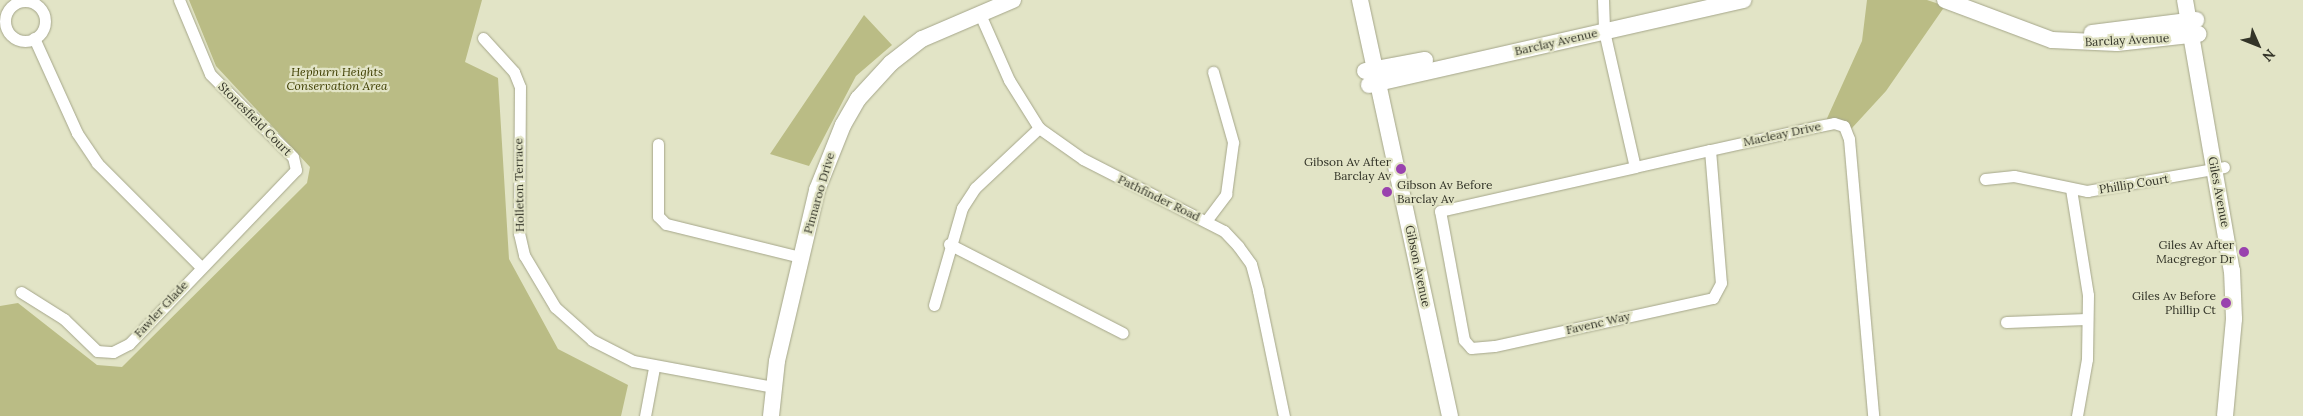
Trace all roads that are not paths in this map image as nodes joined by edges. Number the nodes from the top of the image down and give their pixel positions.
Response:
1 (179, 0) edge
2 (1012, 0) edge
3 (1350, 0) edge
4 (1360, 0) edge
5 (1603, 0) edge
6 (1697, 0) edge
7 (1743, 0) edge
8 (1945, 0) edge
9 (2185, 0) edge
10 (2196, 0) edge
11 (15, 2) edge
12 (1972, 3) edge
13 (979, 12) junction
14 (1605, 25) junction
15 (2193, 27) junction
16 (3, 30) edge
17 (34, 38) junction
18 (483, 38) dead end
19 (1213, 72) dead end
20 (1371, 77) junction
21 (1039, 128) junction
22 (658, 144) dead end
23 (1710, 150) junction
24 (1635, 167) junction
25 (2219, 168) junction
26 (1985, 179) dead end
27 (2071, 189) junction
28 (1437, 215) joint
29 (1206, 221) junction
30 (949, 244) junction
31 (800, 257) junction
32 (201, 267) junction
33 (21, 292) dead end
34 (934, 305) dead end
35 (2088, 319) junction
36 (2006, 322) dead end
37 (1123, 333) dead end
38 (654, 368) junction
39 (773, 387) junction
40 (645, 416) edge
41 (771, 416) edge
42 (1284, 416) edge
43 (1439, 416) edge
44 (1450, 416) edge
45 (1873, 416) edge
46 (2076, 416) edge
47 (2225, 416) edge
48 (2236, 416) edge

1 - 32 street, Stonesfield Court
2 - 13 street, Pinnaroo Drive
3 - 20 street, Gibson Avenue
4 - 20 street, Gibson Avenue
5 - 14 street
6 - 14 street, Barclay Avenue
7 - 14 street, Barclay Avenue
8 - 12 street, Barclay Avenue
9 - 15 street, Giles Avenue
10 - 15 street, Giles Avenue
11 - 16 street
11 - 17 street
12 - 15 street, Barclay Avenue
13 - 21 street, Pathfinder Road
13 - 31 street, Pinnaroo Drive
14 - 20 street, Barclay Avenue
14 - 24 street
15 - 25 street, Giles Avenue
16 - 17 street
17 - 32 street
18 - 38 street, Holleton Terrace
19 - 29 street
20 - 43 street, Gibson Avenue
20 - 44 street, Gibson Avenue
21 - 29 street, Pathfinder Road
21 - 30 street
22 - 31 street
23 - 24 street, Macleay Drive
23 - 28 street, Favenc Way
23 - 45 street, Macleay Drive
24 - 28 street, Macleay Drive
25 - 27 street, Phillip Court
25 - 47 street, Giles Avenue
25 - 48 street, Giles Avenue
26 - 27 street, Phillip Court
27 - 35 street
29 - 42 street, Pathfinder Road
30 - 34 street
30 - 37 street
31 - 39 street, Pinnaroo Drive
32 - 33 street, Fawler Glade
35 - 36 street
35 - 46 street
38 - 39 street, Holleton Terrace
38 - 40 street
39 - 41 street, Pinnaroo Drive

